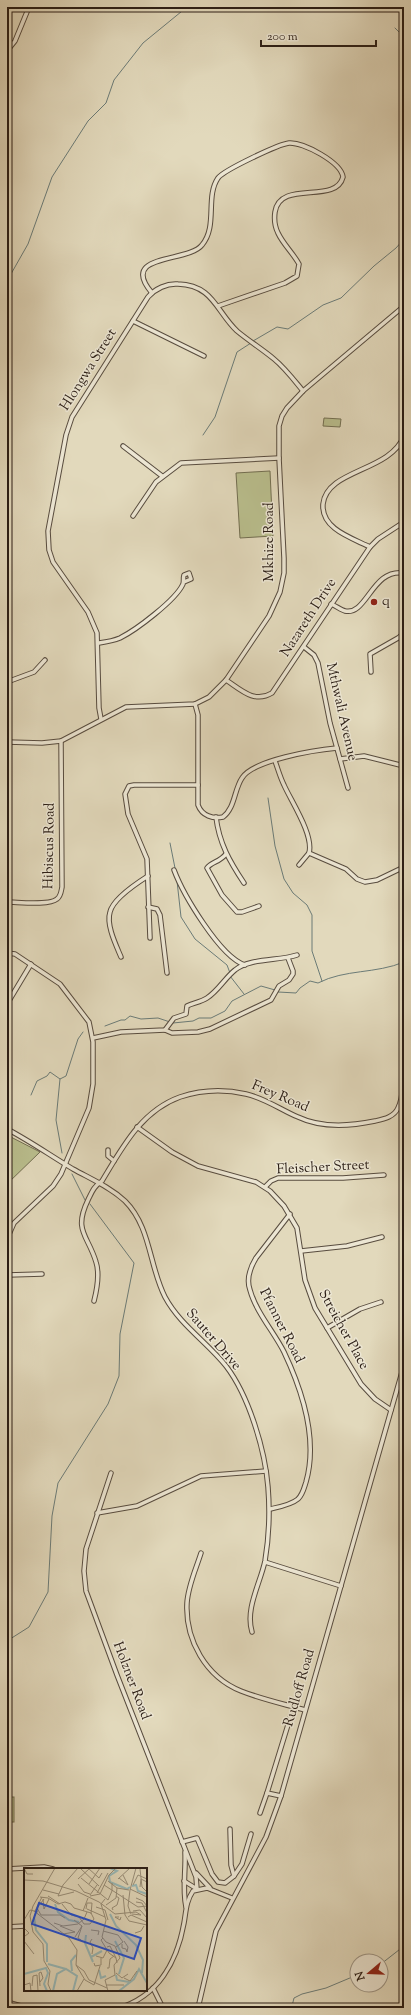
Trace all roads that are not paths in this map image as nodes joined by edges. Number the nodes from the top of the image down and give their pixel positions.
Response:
1 (28, 7) edge
2 (7, 51) edge
3 (152, 293) junction
4 (218, 306) junction
5 (404, 306) edge
6 (133, 321) junction
7 (204, 356) dead end
8 (303, 391) junction
9 (404, 436) edge
10 (123, 446) dead end
11 (279, 458) junction
12 (162, 476) junction
13 (133, 516) dead end
14 (404, 522) edge
15 (370, 547) junction
16 (404, 573) edge
17 (184, 582) dead end
18 (331, 604) junction
19 (404, 633) edge
20 (99, 643) junction
21 (304, 647) junction
22 (45, 660) dead end
23 (371, 672) dead end
24 (226, 680) junction
25 (7, 682) edge
26 (195, 704) junction
27 (101, 719) junction
28 (61, 741) junction
29 (7, 742) edge
30 (337, 748) junction
31 (340, 759) junction
32 (275, 761) junction
33 (404, 766) edge
34 (198, 785) junction
35 (348, 788) dead end
36 (216, 817) junction
37 (309, 852) junction
38 (226, 854) junction
39 (299, 865) dead end
40 (404, 867) edge
41 (174, 870) dead end
42 (148, 876) junction
43 (244, 883) dead end
44 (7, 902) edge
45 (259, 906) dead end
46 (148, 907) junction
47 (150, 938) dead end
48 (7, 953) edge
49 (297, 955) dead end
50 (121, 957) dead end
51 (288, 958) junction
52 (31, 964) junction
53 (246, 965) junction
54 (167, 973) dead end
55 (7, 1004) edge
56 (166, 1029) junction
57 (93, 1038) junction
58 (403, 1051) dead end
59 (137, 1127) junction
60 (7, 1129) edge
61 (108, 1150) dead end
62 (114, 1161) junction
63 (65, 1164) junction
64 (384, 1175) dead end
65 (98, 1183) junction
66 (265, 1187) junction
67 (290, 1214) junction
68 (382, 1237) dead end
69 (7, 1239) edge
70 (301, 1251) junction
71 (42, 1274) dead end
72 (8, 1275) edge
73 (94, 1302) dead end
74 (381, 1302) dead end
75 (327, 1328) junction
76 (404, 1365) edge
77 (7, 1388) edge
78 (391, 1410) junction
79 (266, 1471) junction
80 (111, 1473) dead end
81 (270, 1509) junction
82 (97, 1513) junction
83 (201, 1553) dead end
84 (265, 1562) junction
85 (341, 1586) junction
86 (252, 1632) dead end
87 (305, 1710) junction
88 (291, 1715) dead end
89 (267, 1793) junction
90 (281, 1796) junction
91 (260, 1813) dead end
92 (230, 1829) dead end
93 (251, 1834) dead end
94 (182, 1842) junction
95 (185, 1848) junction
96 (24, 1868) edge
97 (26, 1868) edge
98 (48, 1868) edge
99 (7, 1869) edge
100 (194, 1869) junction
101 (234, 1876) junction
102 (184, 1881) junction
103 (197, 1889) junction
104 (212, 1889) junction
105 (232, 1898) junction
106 (186, 1909) junction
107 (24, 1926) edge
108 (7, 1927) edge
109 (154, 1988) junction
110 (7, 2002) edge
111 (28, 2008) edge
112 (118, 2008) edge
113 (163, 2008) edge
114 (198, 2008) edge

1 - 2 street
3 - 4 street
3 - 4 street
3 - 6 street, Hlongwa Street
4 - 8 street
5 - 8 street, Mkhize Road
6 - 7 street
6 - 20 street, Hlongwa Street
8 - 11 street, Mkhize Road
9 - 15 street
10 - 12 street
11 - 12 street
11 - 24 street, Mkhize Road
12 - 13 street
14 - 15 street, Nazareth Drive
15 - 18 street, Nazareth Drive
16 - 18 street
17 - 20 street
18 - 21 street, Nazareth Drive
19 - 23 street
20 - 27 street, Hlongwa Street
21 - 24 street, Nazareth Drive
21 - 30 street, Mthwali Avenue
22 - 25 street
24 - 26 street, Mkhize Road
26 - 27 street
26 - 34 street
27 - 28 street
28 - 29 street
28 - 44 street, Hibiscus Road
30 - 31 street, Mthwali Avenue
30 - 32 street
31 - 33 street
31 - 35 street, Mthwali Avenue
32 - 36 street
32 - 37 street
34 - 36 street
34 - 42 street
36 - 38 street
37 - 39 street
37 - 40 street
38 - 43 street
38 - 45 street
41 - 53 street
42 - 46 street
42 - 50 street
46 - 47 street
46 - 54 street
48 - 52 street
49 - 51 street
51 - 53 street
51 - 56 street
52 - 55 street
52 - 57 street
53 - 56 street
56 - 57 street
57 - 63 street
58 - 59 street, Frey Road
59 - 62 street, Frey Road
59 - 66 street, Fleischer Street
60 - 63 street, Sauter Drive
61 - 62 street
62 - 65 street, Frey Road
63 - 65 street, Sauter Drive
63 - 69 street
64 - 66 street, Fleischer Street
65 - 73 street, Frey Road
65 - 79 street, Sauter Drive
66 - 67 street, Streicher Place
67 - 70 street, Streicher Place
67 - 81 street, Pfanner Road
68 - 70 street
69 - 72 street
70 - 75 street, Streicher Place
71 - 72 street
72 - 77 street
74 - 75 street
75 - 78 street, Streicher Place
76 - 78 street, Rudloff Road
78 - 85 street, Rudloff Road
79 - 81 street, Sauter Drive
79 - 82 street
80 - 82 street, Holzner Road
81 - 84 street, Sauter Drive
82 - 94 street, Holzner Road
83 - 87 street
84 - 85 street
84 - 86 street, Sauter Drive
85 - 87 street, Rudloff Road
87 - 90 street, Rudloff Road
88 - 89 street
89 - 90 street
89 - 91 street
90 - 105 street, Rudloff Road
92 - 101 street
93 - 101 street
94 - 95 street, Holzner Road
94 - 101 street
95 - 100 street
95 - 102 street, Holzner Road
96 - 99 street
97 - 98 street
100 - 103 street
100 - 104 street
102 - 103 street
102 - 106 street, Holzner Road
103 - 104 street
103 - 106 street
104 - 105 street
105 - 114 street, Rudloff Road
106 - 109 street
107 - 108 street
109 - 112 street
109 - 113 street
110 - 111 street

